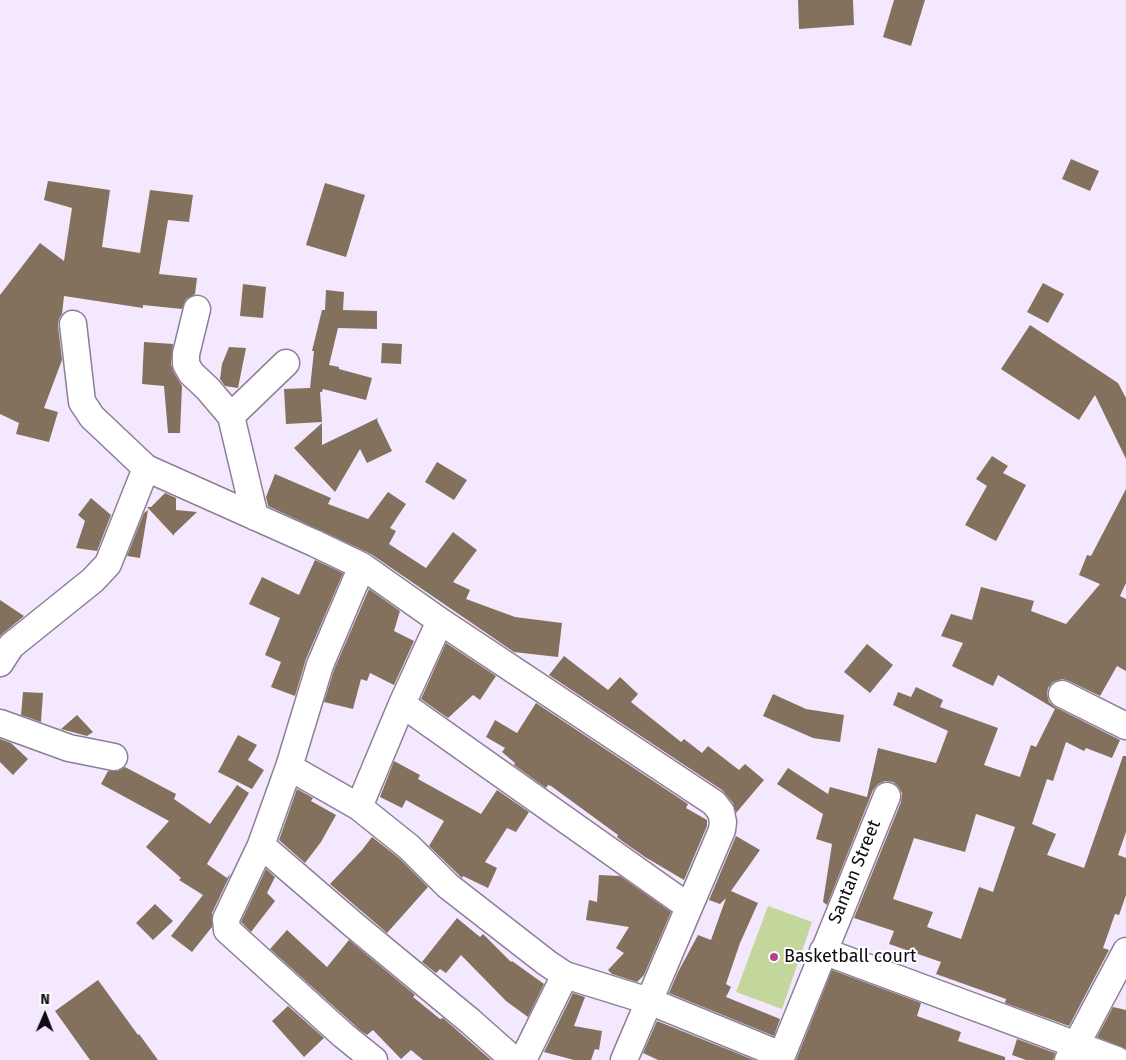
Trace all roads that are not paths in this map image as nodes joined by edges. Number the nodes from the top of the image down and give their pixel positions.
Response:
1 (197, 309) dead end
2 (73, 324) dead end
3 (286, 363) dead end
4 (231, 416) junction
5 (146, 468) junction
6 (255, 518) junction
7 (362, 566) junction
8 (440, 621) junction
9 (0, 663) edge
10 (1062, 694) dead end
11 (402, 704) junction
12 (0, 722) edge
13 (1126, 726) edge
14 (114, 757) dead end
15 (289, 767) junction
16 (887, 796) dead end
17 (359, 807) junction
18 (261, 845) junction
19 (689, 907) junction
20 (823, 951) junction
21 (1126, 951) edge
22 (565, 975) junction
23 (650, 1000) junction
24 (1072, 1052) edge
25 (781, 1058) edge
26 (374, 1060) edge
27 (514, 1060) edge
28 (523, 1060) edge
29 (624, 1060) edge
30 (1117, 1060) edge

1 - 4 street
2 - 5 street
3 - 4 street
4 - 6 street
5 - 6 street
5 - 9 street
6 - 7 street
7 - 8 street
7 - 15 street
8 - 11 street
8 - 19 street
10 - 13 street
11 - 17 street
11 - 19 street
12 - 14 street
15 - 17 street
15 - 18 street
16 - 20 street, Santan Street
17 - 22 street
18 - 26 street
18 - 27 street
19 - 23 street
20 - 24 street
20 - 25 street, Santan Street
21 - 24 street
22 - 23 street
22 - 28 street
23 - 25 street
23 - 29 street
24 - 30 street

